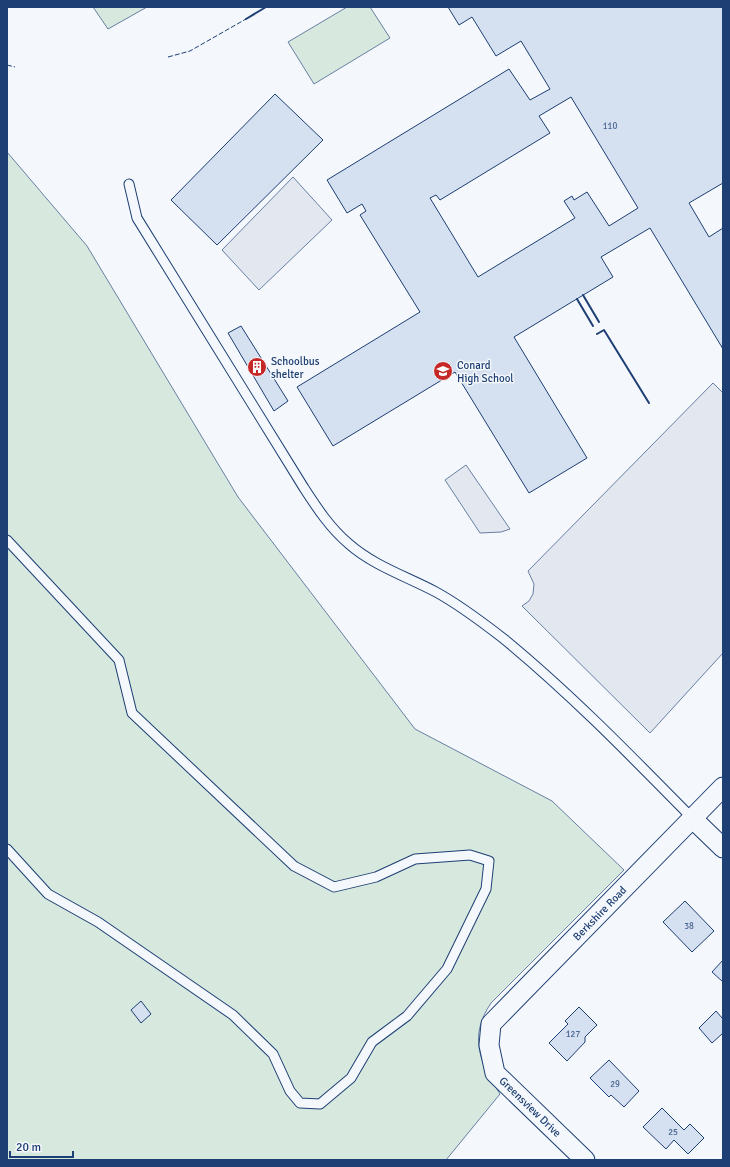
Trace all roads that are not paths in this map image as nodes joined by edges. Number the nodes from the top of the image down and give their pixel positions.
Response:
1 (130, 184) dead end
2 (7, 540) edge
3 (723, 787) edge
4 (693, 819) junction
5 (723, 848) edge
6 (7, 849) edge
7 (489, 1045) joint
8 (585, 1160) edge

1 - 4 lane
2 - 6 lane
3 - 4 street, Berkshire Road
4 - 5 street
4 - 7 street, Berkshire Road
7 - 8 street, Greensview Drive

